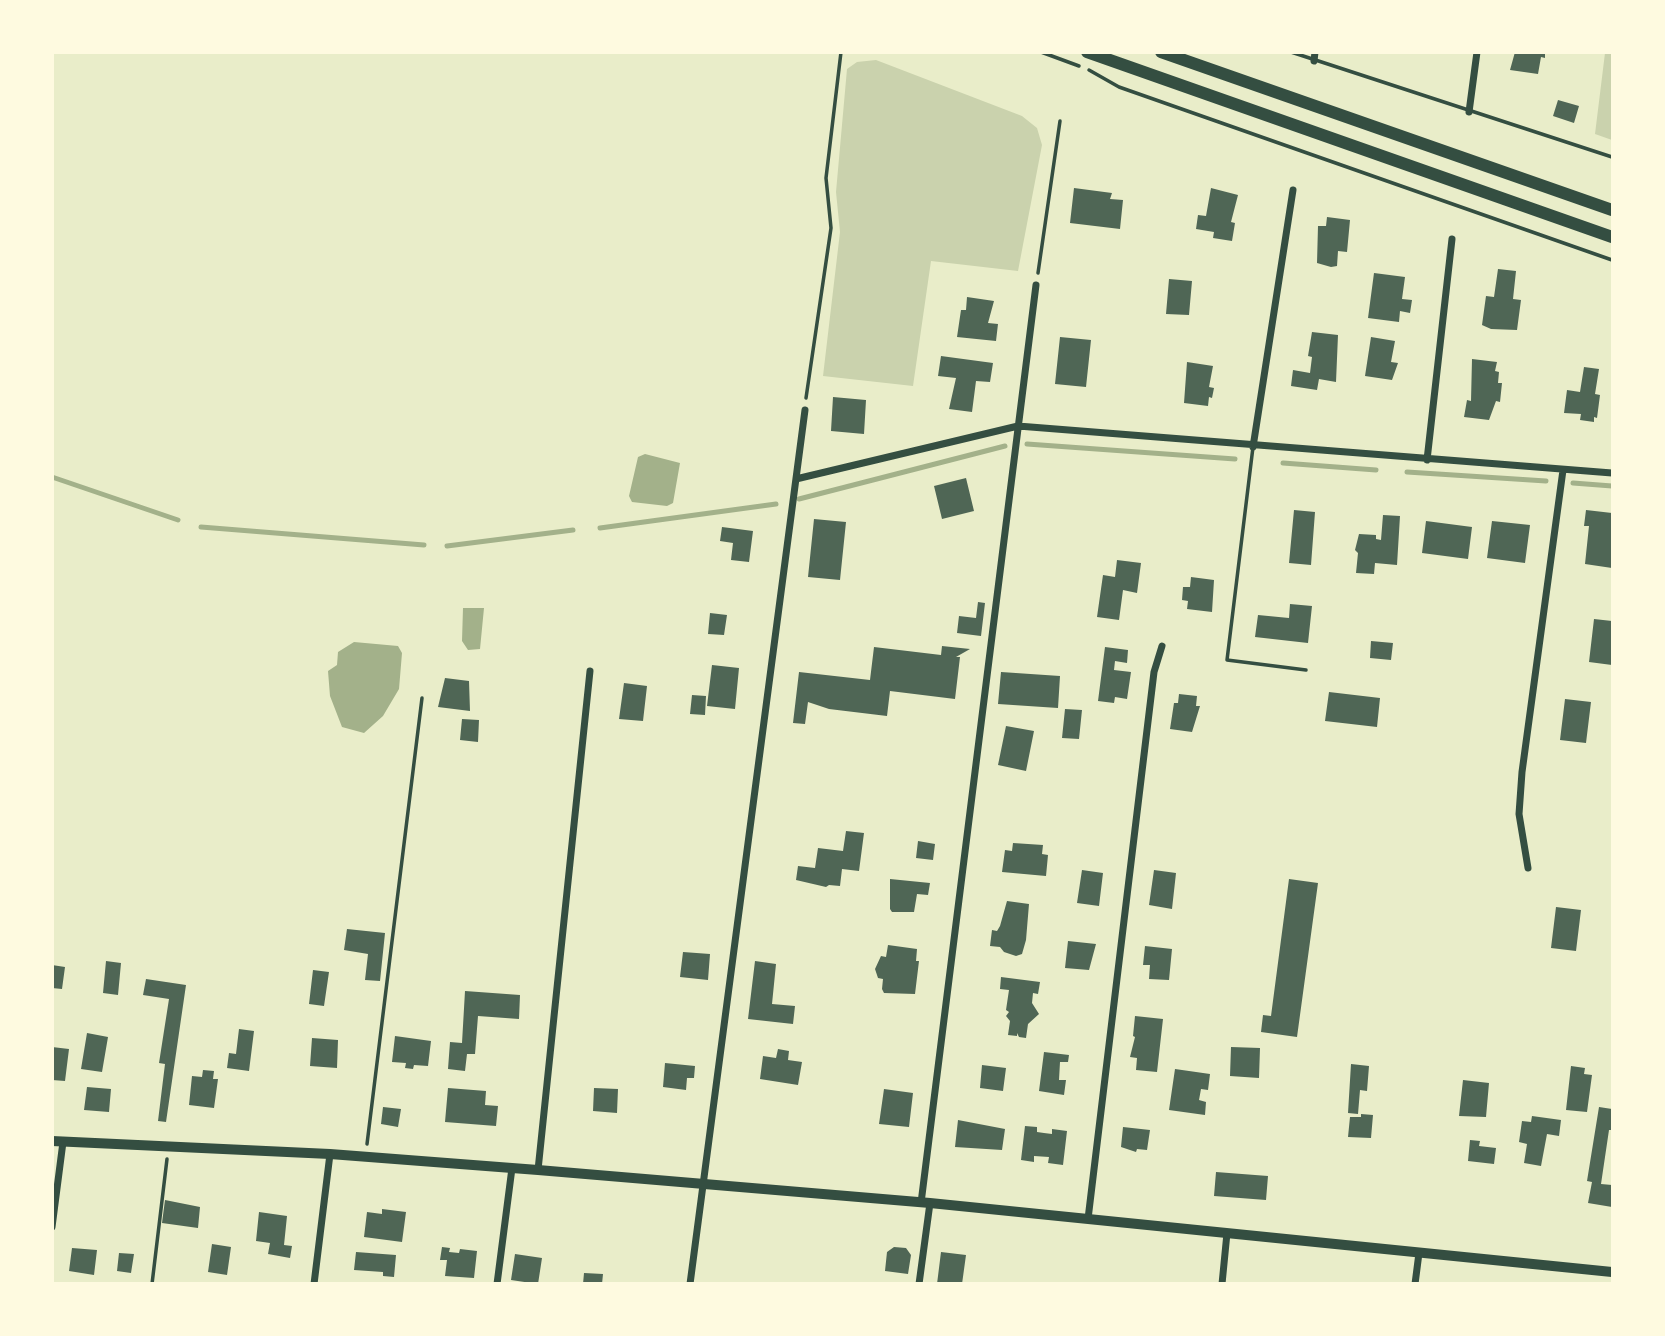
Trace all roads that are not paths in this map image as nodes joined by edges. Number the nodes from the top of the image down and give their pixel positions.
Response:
1 (1087, 52) edge
2 (1161, 52) edge
3 (1291, 52) edge
4 (1477, 52) edge
5 (1314, 57) edge
6 (1469, 112) junction
7 (1612, 157) edge
8 (1293, 190) dead end
9 (1612, 210) edge
10 (1612, 237) edge
11 (1452, 239) dead end
12 (1036, 285) road end
13 (805, 410) road end
14 (1018, 426) junction
15 (1254, 447) junction
16 (1427, 460) junction
17 (1563, 470) junction
18 (1612, 473) edge
19 (796, 479) junction
20 (1162, 646) dead end
21 (1306, 670) dead end
22 (590, 671) dead end
23 (1528, 868) dead end
24 (58, 1142) edge
25 (330, 1154) junction
26 (512, 1168) junction
27 (538, 1170) junction
28 (702, 1184) junction
29 (925, 1203) junction
30 (1088, 1219) junction
31 (52, 1227) edge
32 (1227, 1233) junction
33 (1419, 1253) junction
34 (1612, 1272) edge
35 (314, 1283) edge
36 (497, 1283) edge
37 (690, 1283) edge
38 (919, 1283) edge
39 (1222, 1283) edge
40 (1415, 1283) edge

1 - 10 main road
2 - 9 main road
3 - 5 lane
4 - 6 street
5 - 6 lane
6 - 7 lane
8 - 15 street
11 - 16 street
12 - 14 street
13 - 19 street
14 - 15 street
14 - 19 street
14 - 29 street
15 - 16 street
15 - 21 lane
16 - 17 street
17 - 18 street
17 - 23 street
19 - 28 street
20 - 30 street
22 - 27 street
24 - 25 street
24 - 31 street
25 - 26 street
25 - 35 street
26 - 27 street
26 - 36 street
27 - 28 street
28 - 29 street
28 - 37 street
29 - 30 street
29 - 38 street
30 - 32 street
32 - 33 street
32 - 39 street
33 - 34 street
33 - 40 street

